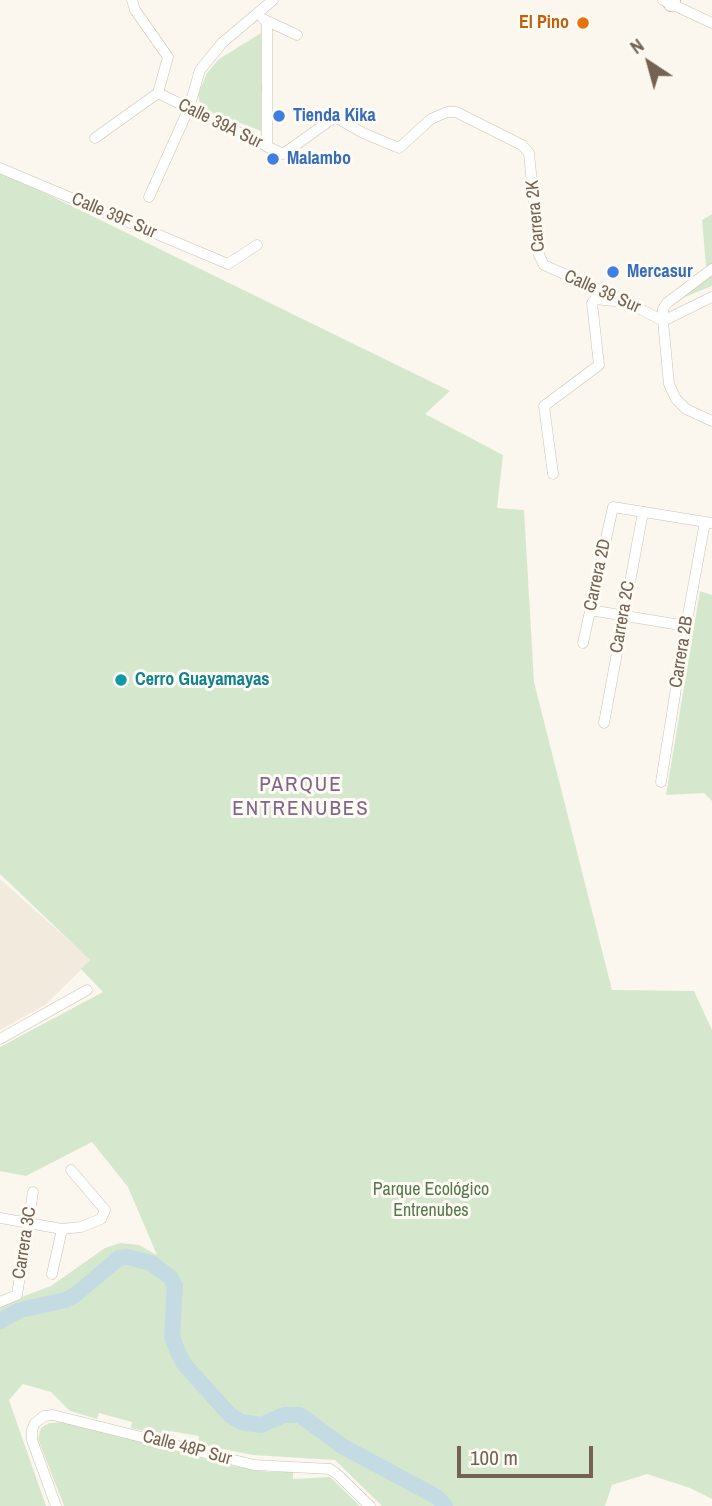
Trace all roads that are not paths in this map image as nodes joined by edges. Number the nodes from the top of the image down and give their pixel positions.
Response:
1 (132, 0) edge
2 (273, 0) edge
3 (669, 1) edge
4 (254, 14) junction
5 (267, 21) junction
6 (712, 23) edge
7 (297, 35) dead end
8 (158, 93) junction
9 (189, 108) junction
10 (96, 138) dead end
11 (267, 147) junction
12 (283, 154) joint
13 (0, 168) edge
14 (149, 197) dead end
15 (257, 245) dead end
16 (542, 263) joint
17 (712, 269) edge
18 (617, 297) junction
19 (712, 297) edge
20 (663, 321) junction
21 (712, 421) edge
22 (553, 474) dead end
23 (643, 512) junction
24 (709, 523) edge
25 (590, 610) junction
26 (624, 615) junction
27 (686, 626) junction
28 (583, 643) dead end
29 (604, 723) dead end
30 (661, 782) dead end
31 (87, 990) dead end
32 (0, 1039) edge
33 (71, 1170) dead end
34 (33, 1192) dead end
35 (0, 1218) edge
36 (28, 1222) junction
37 (62, 1229) junction
38 (52, 1274) dead end
39 (0, 1301) edge
40 (56, 1506) edge
41 (370, 1506) edge

1 - 8 street
2 - 4 street
3 - 6 street
4 - 5 street
4 - 9 street
5 - 7 street
5 - 11 street
8 - 9 street, Calle 39A Sur
8 - 10 street
9 - 11 street, Calle 39A Sur
9 - 14 street
11 - 12 street, Calle 39A Sur
12 - 16 street, Carrera 2K
13 - 15 street, Calle 39F Sur
16 - 18 street, Calle 39 Sur
17 - 20 street
18 - 20 street, Calle 39 Sur
18 - 22 street
19 - 20 street
20 - 21 street
23 - 24 street
23 - 25 street, Carrera 2D
23 - 26 street, Carrera 2C
24 - 27 street, Carrera 2B
25 - 26 street
25 - 28 street, Carrera 2D
26 - 27 street
26 - 29 street, Carrera 2C
27 - 30 street, Carrera 2B
31 - 32 street
33 - 37 street
34 - 36 street, Carrera 3C
35 - 36 street
36 - 37 street
36 - 39 street, Carrera 3C
37 - 38 street
40 - 41 street, Calle 48P Sur

